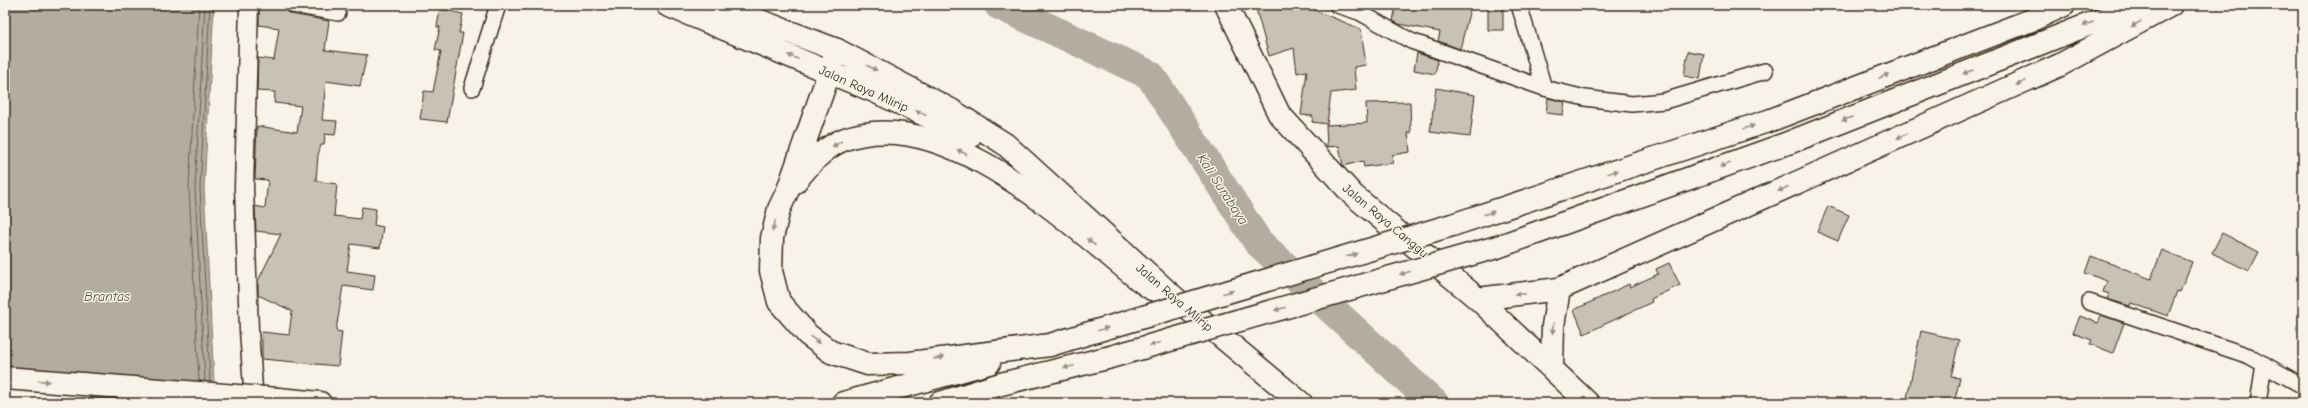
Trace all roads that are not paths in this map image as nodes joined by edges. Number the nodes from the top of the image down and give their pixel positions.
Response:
1 (249, 5) edge
2 (292, 5) edge
3 (498, 5) edge
4 (667, 5) edge
5 (718, 5) edge
6 (1226, 5) edge
7 (1337, 5) edge
8 (1519, 5) edge
9 (2064, 5) edge
10 (2138, 5) edge
11 (2171, 5) edge
12 (1359, 8) edge
13 (338, 13) dead end
14 (837, 50) junction
15 (1765, 71) dead end
16 (829, 72) junction
17 (472, 88) dead end
18 (1544, 88) junction
19 (1053, 186) junction
20 (788, 190) junction
21 (1559, 289) junction
22 (1170, 293) junction
23 (1478, 299) junction
24 (2089, 302) dead end
25 (1058, 343) junction
26 (2264, 364) junction
27 (1552, 367) junction
28 (5, 378) edge
29 (2303, 386) edge
30 (5, 397) edge
31 (81, 403) edge
32 (254, 403) edge
33 (320, 403) edge
34 (843, 403) edge
35 (940, 403) edge
36 (1301, 403) edge
37 (1588, 403) edge
38 (2258, 403) edge

1 - 32 street
2 - 13 street
3 - 17 street
16 -> 4 main road, Jalan Raya Mlirip
5 - 14 main road, Jalan Raya Mlirip
6 - 23 main road, Jalan Raya Canggu
7 - 12 street
8 - 18 street
25 -> 9 main road, bridge
10 -> 35 main road, bridge
11 -> 21 main road
12 - 18 street
14 - 16 main road
14 -> 19 main road, Jalan Raya Mlirip
15 - 18 street
19 -> 16 main road, Jalan Raya Mlirip
16 - 20 main road
19 - 22 main road, Jalan Raya Mlirip
22 -> 20 main road
20 -> 25 main road
21 -> 23 main road
21 -> 27 main road
22 - 36 main road, Jalan Raya Mlirip
23 - 27 main road, Jalan Raya Canggu
24 - 26 street
25 - 34 main road
26 - 29 street
26 - 38 street
27 - 37 main road, Jalan Raya Canggu
28 -> 33 main road, bridge
30 - 31 main road

